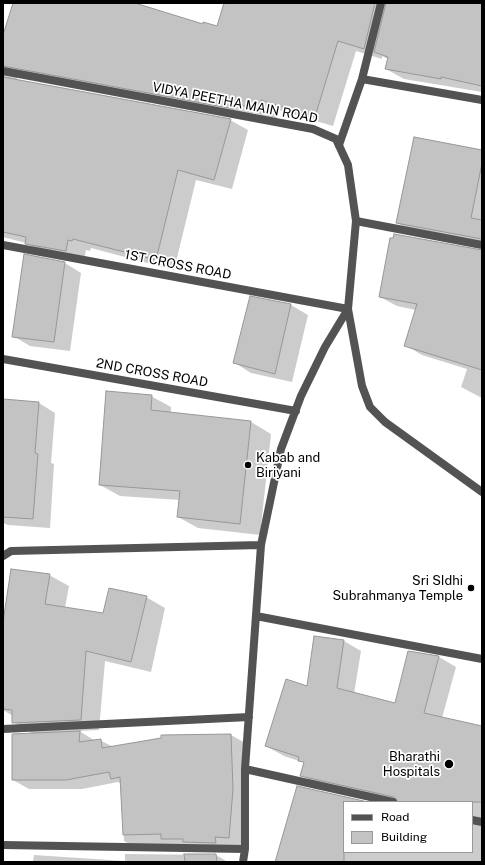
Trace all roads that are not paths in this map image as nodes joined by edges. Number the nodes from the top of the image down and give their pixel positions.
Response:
1 (381, 3) edge
2 (3, 71) edge
3 (362, 79) junction
4 (482, 100) edge
5 (339, 144) junction
6 (356, 221) junction
7 (3, 245) edge
8 (482, 245) edge
9 (348, 309) junction
10 (3, 359) edge
11 (296, 411) junction
12 (482, 492) edge
13 (261, 545) junction
14 (3, 556) edge
15 (256, 616) junction
16 (482, 659) edge
17 (249, 718) junction
18 (3, 729) edge
19 (245, 769) junction
20 (389, 801) edge
21 (3, 845) edge
22 (245, 849) junction
23 (243, 862) edge

1 - 3 street
2 - 5 street, VIDYA PEETHA MAIN ROAD
3 - 4 street
3 - 5 street
5 - 6 street
6 - 8 street
6 - 9 street
7 - 9 street, 1ST CROSS ROAD
9 - 11 street
9 - 12 street
10 - 11 street, 2ND CROSS ROAD
11 - 13 street
13 - 14 street
13 - 15 street
15 - 16 street
15 - 17 street
17 - 18 street
17 - 19 street
19 - 20 street
19 - 22 street
21 - 22 street
22 - 23 street

